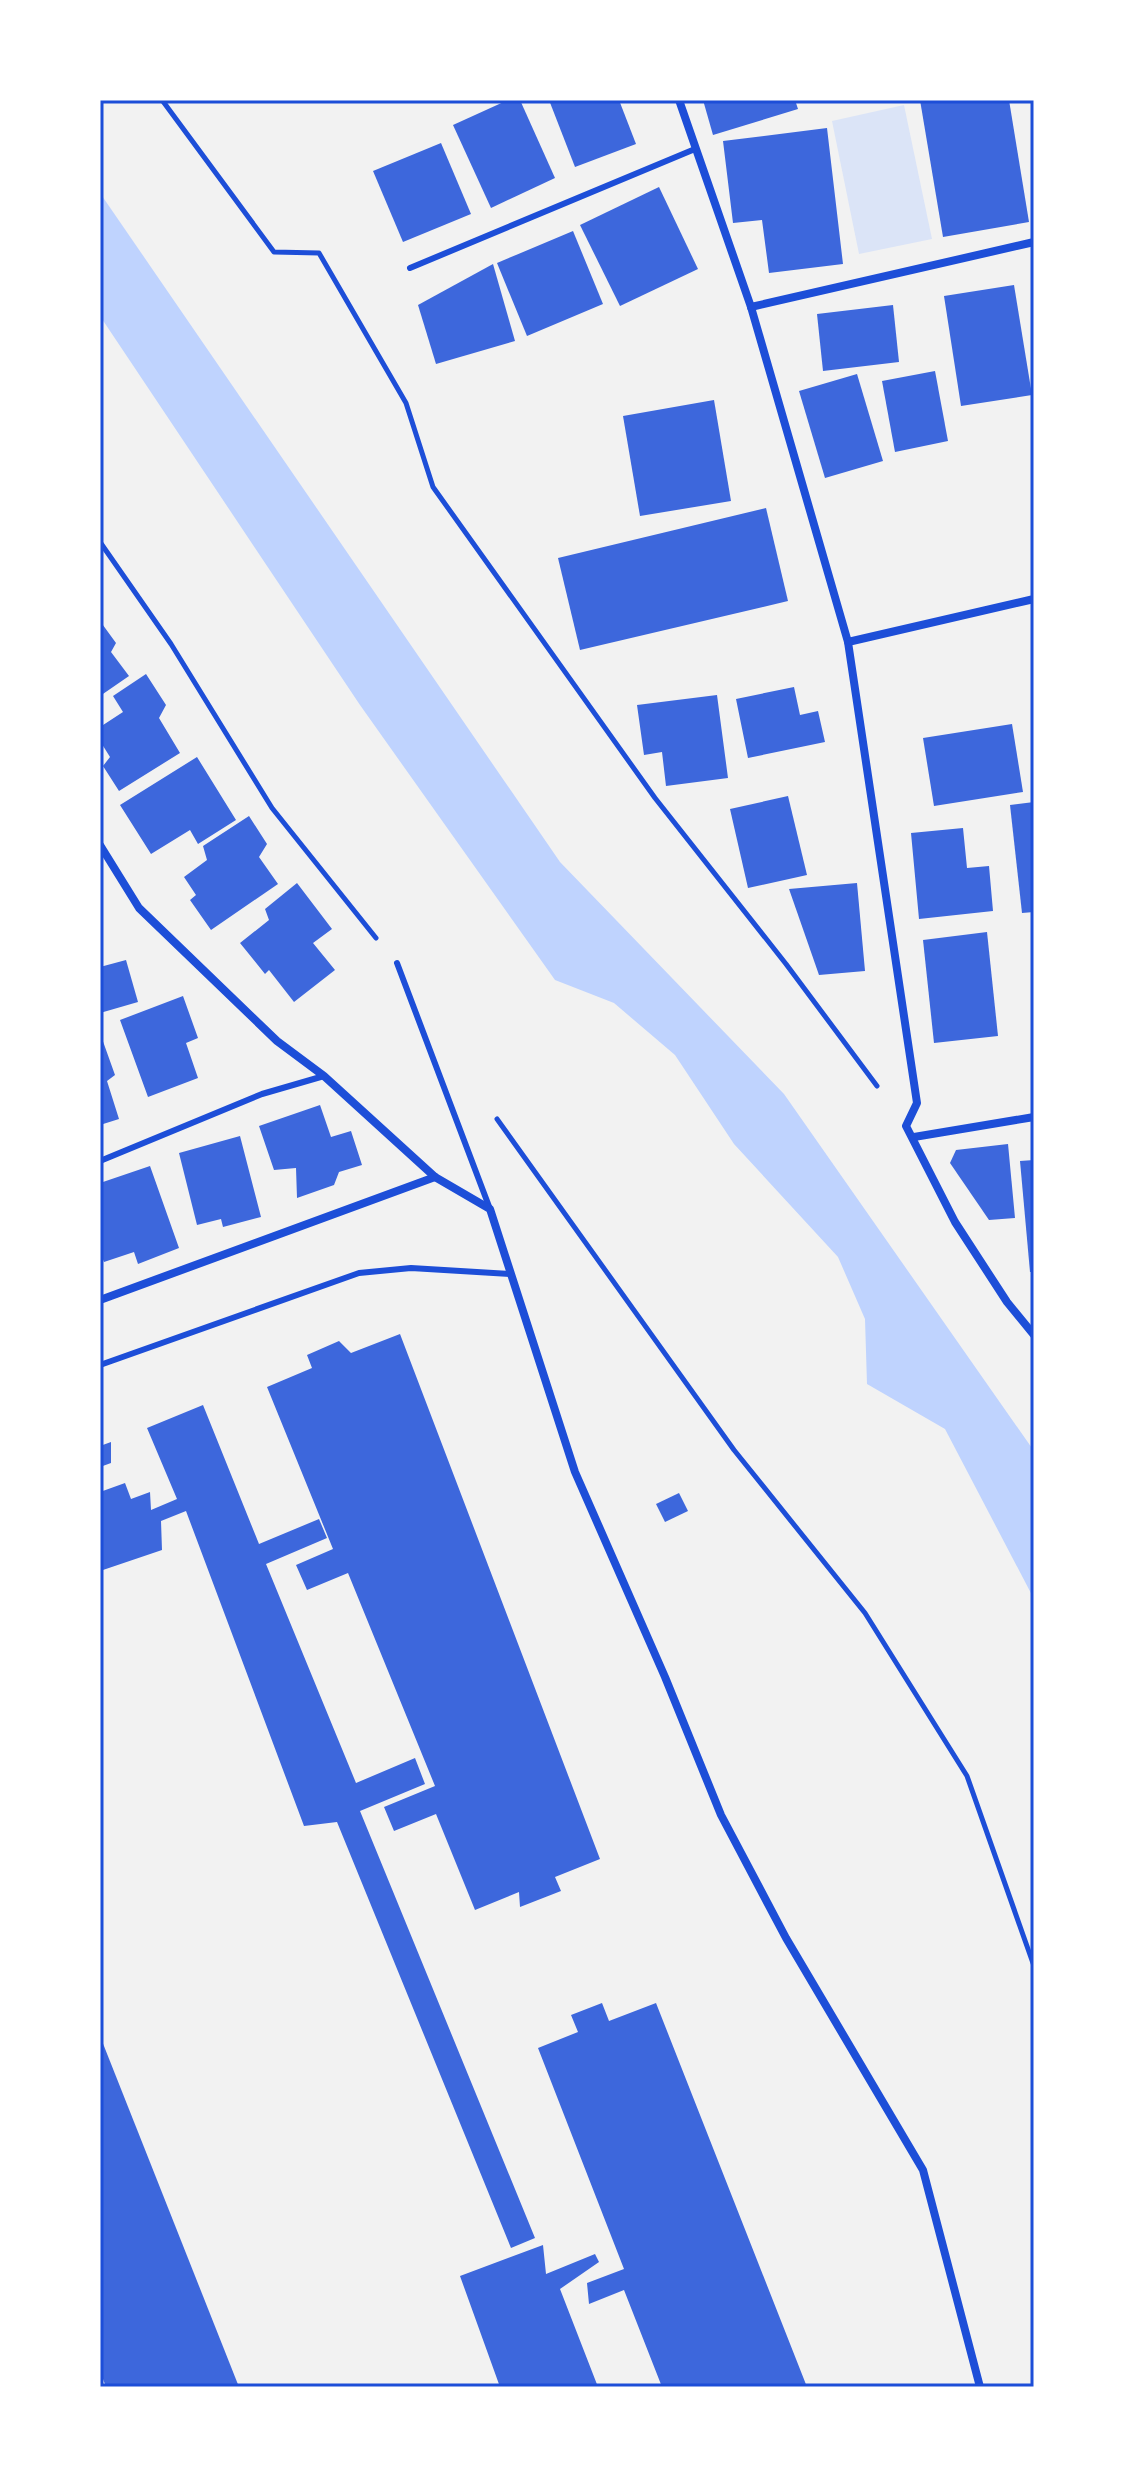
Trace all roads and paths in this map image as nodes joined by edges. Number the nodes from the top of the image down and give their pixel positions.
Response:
1 (162, 100) edge
2 (679, 100) edge
3 (695, 149) junction
4 (1034, 242) edge
5 (410, 268) dead end
6 (751, 307) junction
7 (100, 542) edge
8 (1034, 599) edge
9 (848, 642) junction
10 (100, 845) edge
11 (397, 963) joint
12 (324, 1076) junction
13 (493, 1113) dead end
14 (1034, 1117) edge
15 (906, 1126) junction
16 (914, 1137) junction
17 (100, 1161) edge
18 (435, 1177) junction
19 (490, 1209) junction
20 (510, 1274) junction
21 (100, 1300) edge
22 (1034, 1335) edge
23 (100, 1365) edge
24 (1034, 1966) edge
25 (980, 2387) edge

1 - 15 path
2 - 3 street
3 - 5 lane
3 - 6 street
4 - 6 street
6 - 9 street
7 - 11 path
8 - 9 street
9 - 15 street
10 - 12 street
11 - 19 lane
12 - 17 lane
12 - 18 street
13 - 24 path
14 - 16 street
15 - 16 street
16 - 22 street
18 - 19 street
18 - 21 street
19 - 20 street
20 - 23 lane
20 - 25 street

